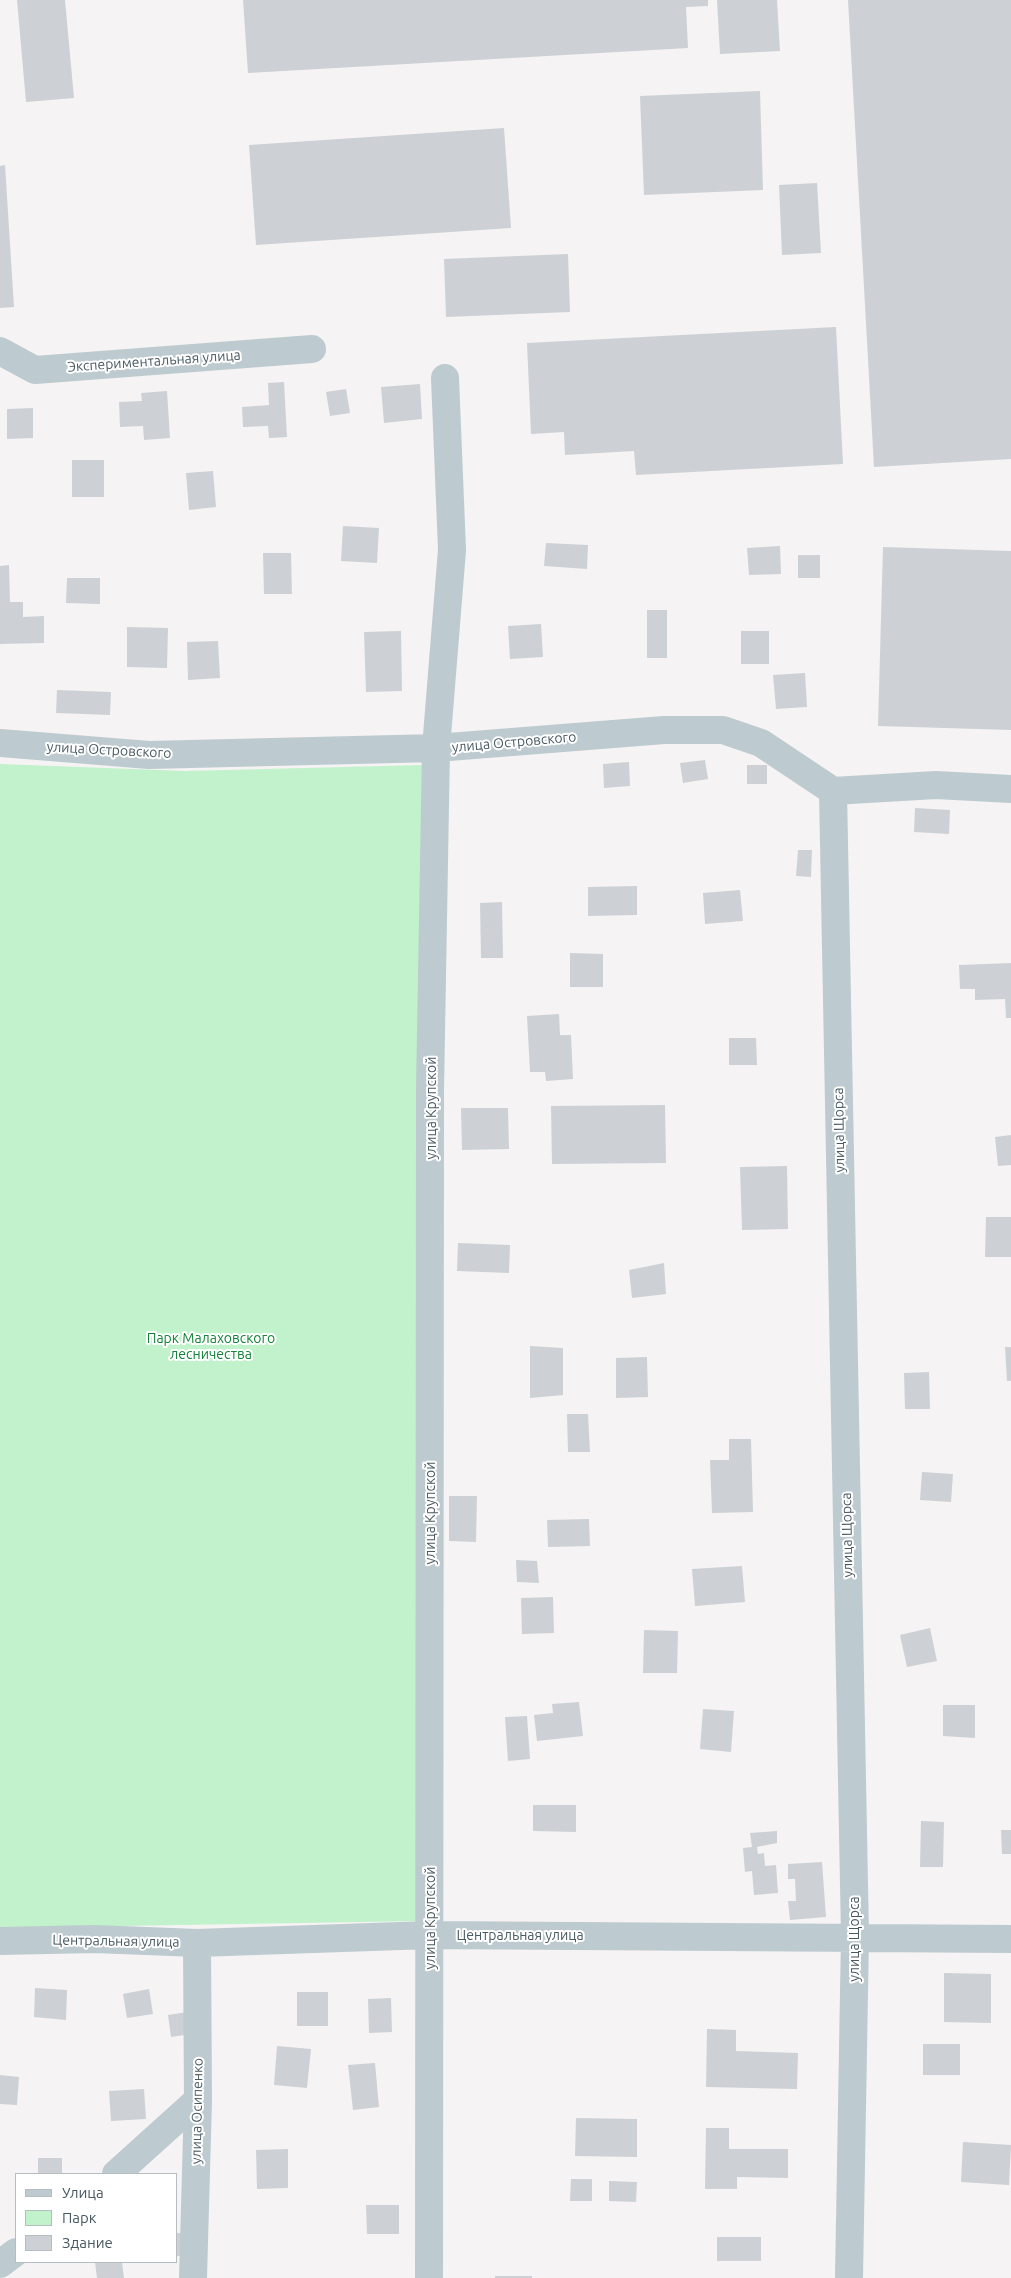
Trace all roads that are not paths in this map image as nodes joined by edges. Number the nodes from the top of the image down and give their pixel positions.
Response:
1 (312, 349) dead end
2 (0, 352) edge
3 (445, 378) dead end
4 (0, 743) edge
5 (436, 748) junction
6 (1011, 790) edge
7 (833, 791) junction
8 (430, 1935) junction
9 (855, 1936) junction
10 (1011, 1939) edge
11 (0, 1941) edge
12 (197, 1943) junction
13 (198, 2100) junction
14 (117, 2173) edge
15 (15, 2253) edge
16 (0, 2264) edge
17 (193, 2278) edge
18 (429, 2278) edge
19 (849, 2278) edge

1 - 2 street, Экспериментальная улица
3 - 5 street, улица Крупской
4 - 5 street, улица Островского
5 - 7 street, улица Островского
5 - 8 street, улица Крупской
6 - 7 street
7 - 9 street, улица Щорса
8 - 9 street, Центральная улица
8 - 12 street, Центральная улица
8 - 18 street, улица Крупской
9 - 10 street, Центральная улица
9 - 19 street, улица Щорса
11 - 12 street, Центральная улица
12 - 13 street, улица Осипенко
13 - 14 street
13 - 17 street, улица Осипенко
15 - 16 street

